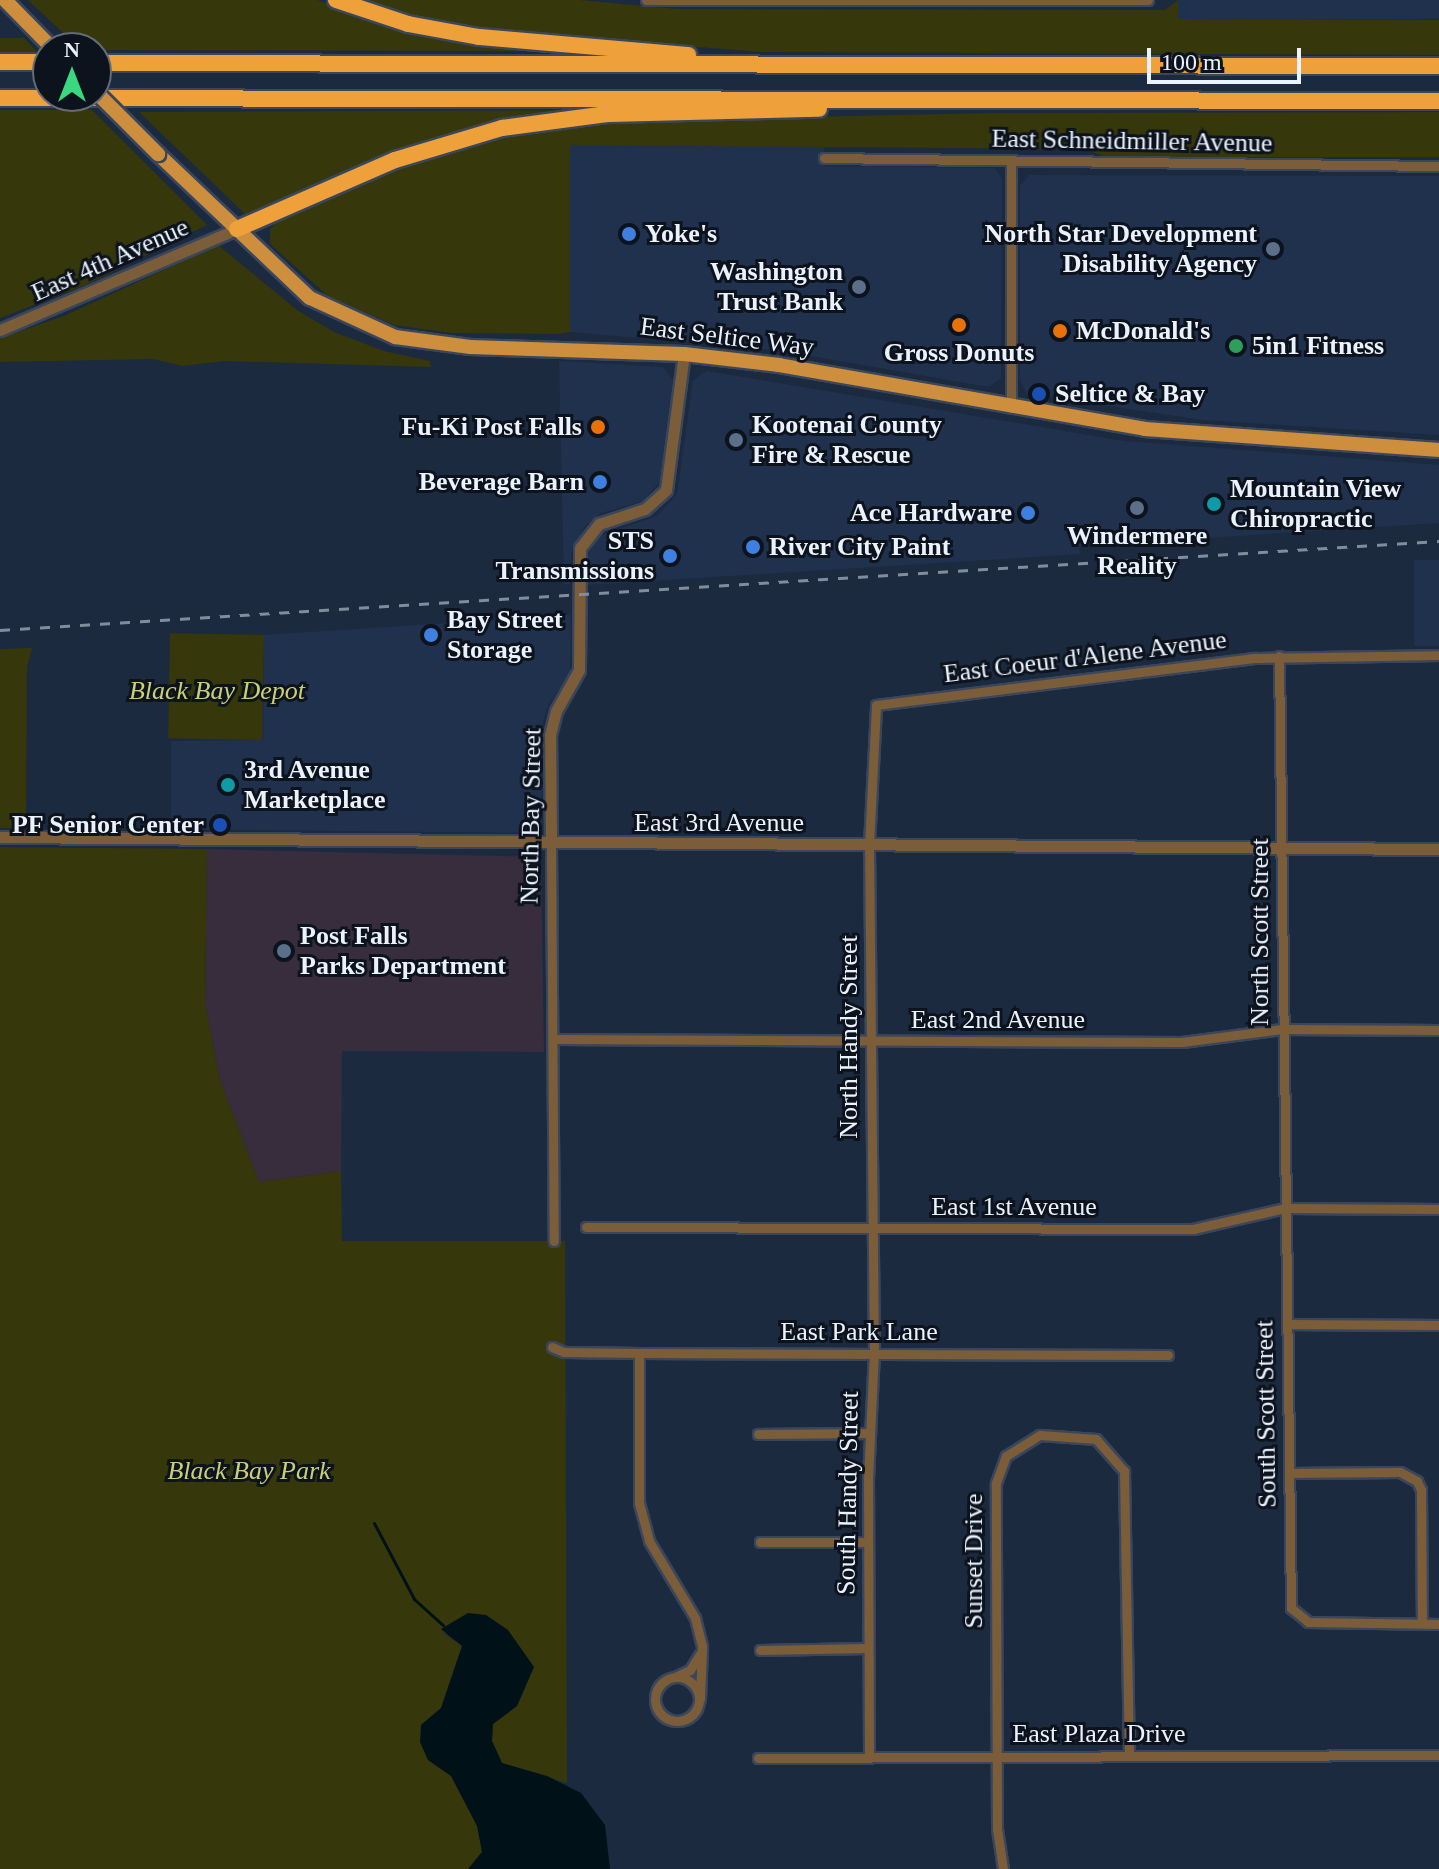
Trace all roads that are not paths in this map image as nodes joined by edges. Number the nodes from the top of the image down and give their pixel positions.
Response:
1 (336, 0) edge
2 (646, 0) edge
3 (1148, 0) edge
4 (8, 4) edge
5 (36, 32) edge
6 (0, 62) edge
7 (32, 62) edge
8 (112, 63) edge
9 (825, 65) junction
10 (1439, 66) edge
11 (0, 98) edge
12 (1067, 98) junction
13 (1439, 101) edge
14 (112, 108) edge
15 (824, 158) dead end
16 (1011, 161) junction
17 (1439, 166) edge
18 (237, 229) junction
19 (0, 330) edge
20 (684, 354) junction
21 (1011, 408) junction
22 (1439, 450) edge
23 (1439, 655) edge
24 (1279, 656) junction
25 (0, 837) edge
26 (551, 843) junction
27 (869, 845) junction
28 (1281, 848) junction
29 (1439, 849) edge
30 (1282, 1029) junction
31 (1439, 1030) edge
32 (555, 1039) junction
33 (871, 1041) junction
34 (1285, 1208) junction
35 (1439, 1209) edge
36 (586, 1227) dead end
37 (873, 1229) junction
38 (554, 1241) dead end
39 (1287, 1324) junction
40 (1439, 1325) edge
41 (552, 1347) dead end
42 (639, 1353) junction
43 (874, 1354) junction
44 (1168, 1355) dead end
45 (870, 1433) junction
46 (758, 1434) dead end
47 (1289, 1473) junction
48 (760, 1542) dead end
49 (868, 1542) junction
50 (1422, 1622) junction
51 (1439, 1624) edge
52 (702, 1647) junction
53 (868, 1648) junction
54 (760, 1650) dead end
55 (676, 1676) junction
56 (700, 1699) junction
57 (1129, 1755) junction
58 (1439, 1755) edge
59 (997, 1756) junction
60 (869, 1757) junction
61 (758, 1758) dead end
62 (1003, 1869) edge

1 - 9 highway
2 - 3 street
4 - 5 main road
6 - 7 highway
8 - 9 highway
9 - 10 highway
11 - 12 highway
12 - 13 highway
12 - 18 highway
14 - 18 main road, East Seltice Way, bridge
15 - 16 street, East Schneidmiller Avenue
16 - 17 street, East Schneidmiller Avenue
16 - 21 street
18 - 19 street, East 4th Avenue
18 - 20 main road, East Seltice Way
20 - 21 main road, East Seltice Way
20 - 26 street, North Bay Street
21 - 22 main road, East Seltice Way
23 - 24 street, East Coeur d'Alene Avenue
24 - 27 street, East Coeur d'Alene Avenue
24 - 28 street, North Scott Street
25 - 26 street, East 3rd Avenue
26 - 27 street, East 3rd Avenue
26 - 32 street, North Bay Street
27 - 28 street, East 3rd Avenue
27 - 33 street, North Handy Street
28 - 29 street, East 3rd Avenue
28 - 30 street, North Scott Street
30 - 31 street, East 2nd Avenue
30 - 33 street, East 2nd Avenue
30 - 34 street, North Scott Street
32 - 33 street, East 2nd Avenue
32 - 38 street, North Bay Street
33 - 37 street, North Handy Street
34 - 35 street, East 1st Avenue
34 - 37 street, East 1st Avenue
34 - 39 street, South Scott Street
36 - 37 street, East 1st Avenue
37 - 43 street, South Handy Street
39 - 40 street
39 - 47 street, South Scott Street
41 - 42 street, East Park Lane
42 - 43 street, East Park Lane
42 - 52 street
43 - 44 street, East Park Lane
43 - 45 street, South Handy Street
45 - 46 street
45 - 49 street, South Handy Street
47 - 50 street, South Scott Street
47 - 50 street
48 - 49 street
49 - 53 street, South Handy Street
50 - 51 street
52 - 55 street
52 - 56 street
53 - 54 street
53 - 60 street, South Handy Street
55 - 56 street
55 - 56 street
57 - 58 street, East Plaza Drive
57 - 59 street, East Plaza Drive
57 - 59 street, Sunset Drive
59 - 60 street, East Plaza Drive
59 - 62 street, Sunset Drive
60 - 61 street, East Plaza Drive

